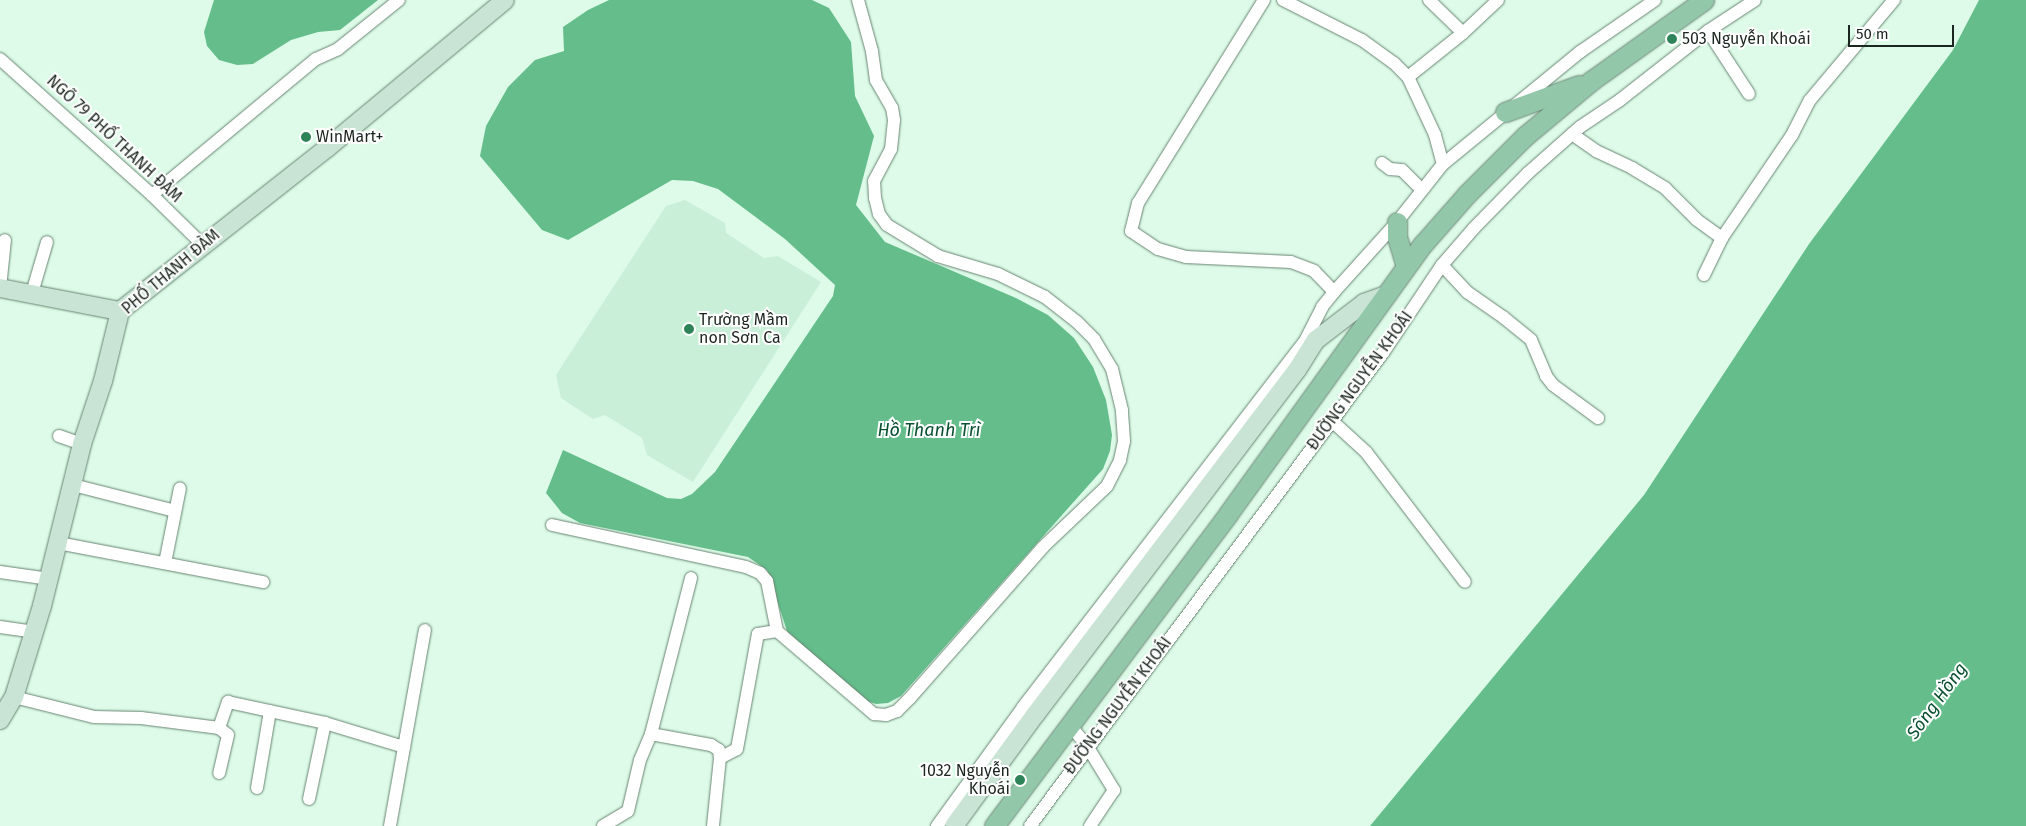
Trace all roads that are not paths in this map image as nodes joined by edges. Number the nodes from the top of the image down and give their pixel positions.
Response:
1 (399, 0) edge
2 (505, 0) edge
3 (858, 0) edge
4 (1264, 0) edge
5 (1283, 0) edge
6 (1429, 0) edge
7 (1498, 0) edge
8 (1655, 0) edge
9 (1704, 0) edge
10 (1755, 0) edge
11 (1894, 0) edge
12 (1708, 31) junction
13 (1463, 33) junction
14 (0, 59) edge
15 (1408, 77) junction
16 (1591, 81) junction
17 (1749, 94) dead end
18 (1504, 112) junction
19 (1572, 134) junction
20 (1382, 163) dead end
21 (1443, 164) junction
22 (1421, 189) junction
23 (152, 195) junction
24 (1397, 222) junction
25 (1722, 238) junction
26 (5, 240) dead end
27 (47, 242) dead end
28 (203, 245) junction
29 (1442, 265) junction
30 (1406, 266) junction
31 (1704, 275) dead end
32 (0, 288) edge
33 (1334, 292) junction
34 (32, 293) junction
35 (1386, 295) junction
36 (120, 311) junction
37 (1311, 340) junction
38 (1598, 418) dead end
39 (1332, 421) junction
40 (59, 436) dead end
41 (82, 444) junction
42 (73, 484) junction
43 (180, 488) dead end
44 (175, 511) junction
45 (552, 525) dead end
46 (58, 543) junction
47 (165, 563) junction
48 (0, 572) edge
49 (691, 578) dead end
50 (50, 579) junction
51 (263, 582) dead end
52 (1465, 582) dead end
53 (0, 627) edge
54 (425, 630) dead end
55 (777, 631) junction
56 (35, 632) junction
57 (14, 697) junction
58 (270, 711) junction
59 (0, 720) edge
60 (325, 723) junction
61 (1070, 725) junction
62 (218, 728) junction
63 (652, 734) junction
64 (1087, 746) junction
65 (404, 747) junction
66 (720, 758) junction
67 (219, 773) dead end
68 (257, 788) dead end
69 (309, 798) dead end
70 (390, 826) edge
71 (603, 826) edge
72 (713, 826) edge
73 (936, 826) edge
74 (954, 826) edge
75 (994, 826) edge
76 (1030, 826) edge
77 (1090, 826) edge

1 - 23 street
2 - 28 street, PHỐ THANH ĐÀM
3 - 55 street
4 - 33 street
5 - 15 street
6 - 13 street
7 - 13 street
8 - 18 street, ĐƯỜNG NGUYỄN KHOÁI
9 - 16 main road, ĐƯỜNG NGUYỄN KHOÁI
10 - 12 street, ĐƯỜNG NGUYỄN KHOÁI
11 - 25 street
12 - 17 street
12 - 19 street, ĐƯỜNG NGUYỄN KHOÁI
13 - 15 street
14 - 23 street, NGÕ 79 PHỐ THANH ĐÀM
15 - 21 street
16 - 18 main road
16 - 30 main road, ĐƯỜNG NGUYỄN KHOÁI
18 - 21 street, ĐƯỜNG NGUYỄN KHOÁI
19 - 25 street
19 - 29 street, ĐƯỜNG NGUYỄN KHOÁI
20 - 22 street
21 - 22 street, ĐƯỜNG NGUYỄN KHOÁI
22 - 24 street, ĐƯỜNG NGUYỄN KHOÁI
23 - 28 street, NGÕ 79 PHỐ THANH ĐÀM
24 - 30 main road
24 - 33 street, ĐƯỜNG NGUYỄN KHOÁI
25 - 31 street
26 - 32 street
27 - 34 street
28 - 36 street, PHỐ THANH ĐÀM
29 - 38 street
29 - 39 street, ĐƯỜNG NGUYỄN KHOÁI
30 - 35 main road, ĐƯỜNG NGUYỄN KHOÁI
32 - 34 street
33 - 37 street, ĐƯỜNG NGUYỄN KHOÁI
34 - 36 street
35 - 37 street, ĐƯỜNG NGUYỄN KHOÁI
35 - 61 main road, ĐƯỜNG NGUYỄN KHOÁI
36 - 41 street, PHỐ THANH ĐÀM
37 - 73 street, ĐƯỜNG NGUYỄN KHOÁI
37 - 74 street, ĐƯỜNG NGUYỄN KHOÁI
39 - 52 street
39 - 64 street, ĐƯỜNG NGUYỄN KHOÁI
40 - 41 street
41 - 42 street, PHỐ THANH ĐÀM
42 - 44 street
42 - 46 street, PHỐ THANH ĐÀM
43 - 44 street
44 - 47 street
45 - 55 street
46 - 47 street
46 - 50 street, PHỐ THANH ĐÀM
47 - 51 street
48 - 50 street
49 - 63 street
50 - 56 street, PHỐ THANH ĐÀM
53 - 56 street
54 - 65 street
55 - 66 street
56 - 57 street, PHỐ THANH ĐÀM
57 - 59 street, PHỐ THANH ĐÀM
57 - 62 street
58 - 60 street
58 - 62 street
58 - 68 street
60 - 65 street
60 - 69 street
61 - 64 street
61 - 75 main road, ĐƯỜNG NGUYỄN KHOÁI
62 - 67 street
63 - 66 street
63 - 71 street
64 - 76 street, ĐƯỜNG NGUYỄN KHOÁI
64 - 77 street
65 - 70 street
66 - 72 street

